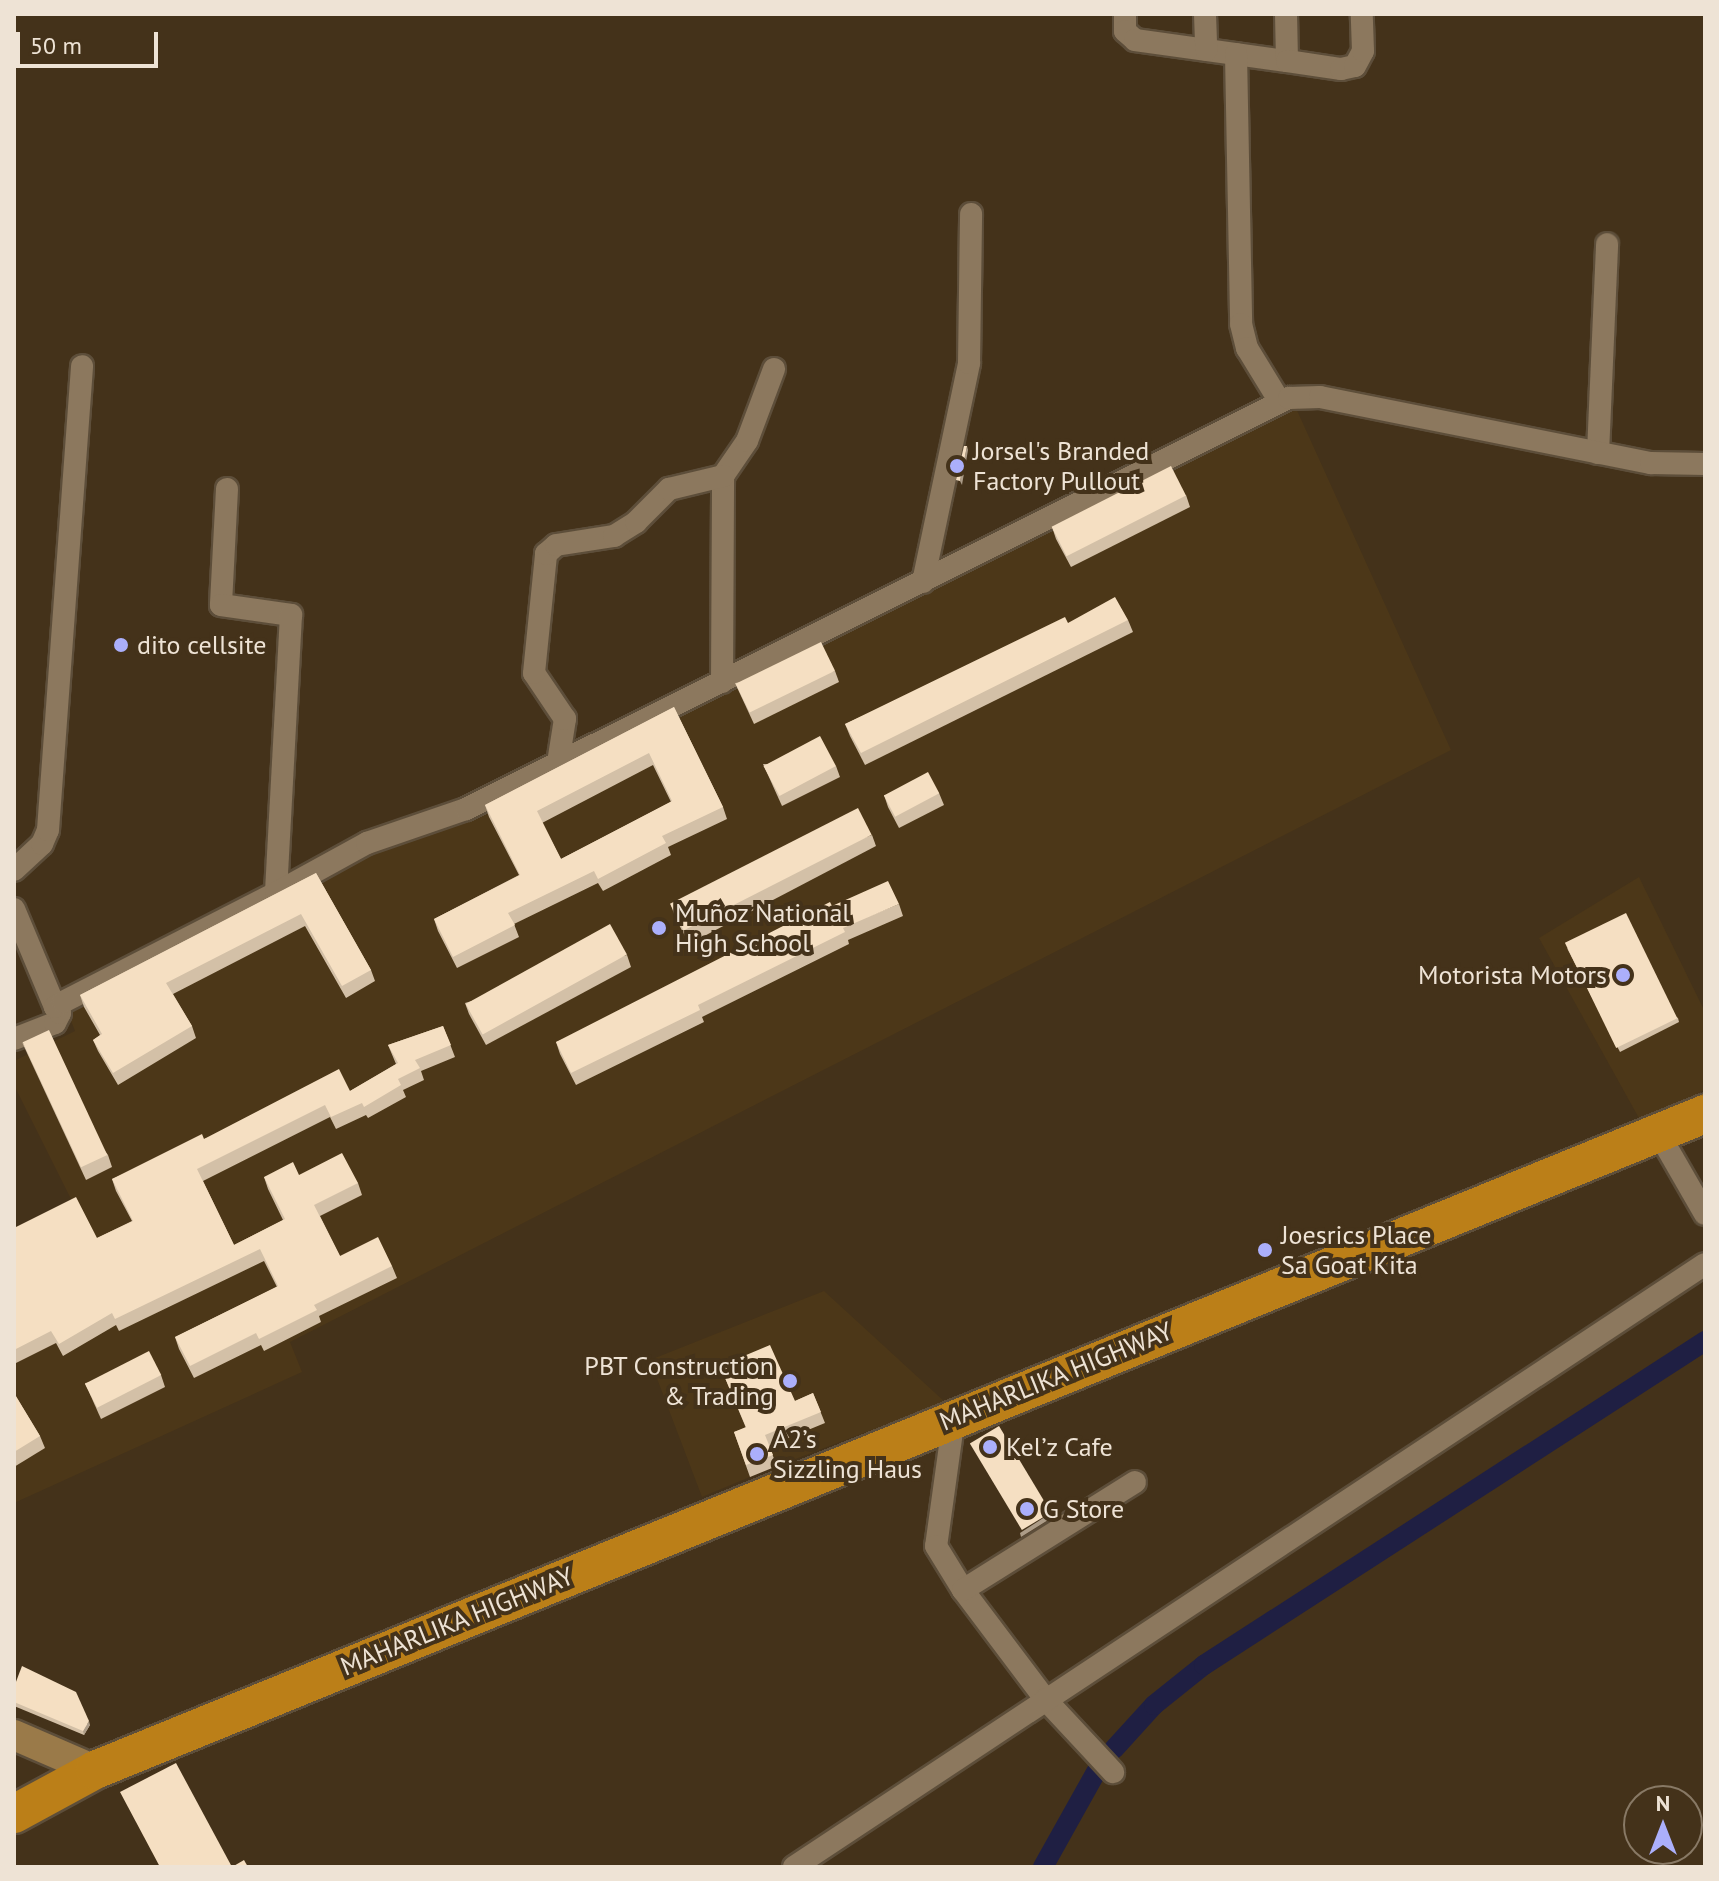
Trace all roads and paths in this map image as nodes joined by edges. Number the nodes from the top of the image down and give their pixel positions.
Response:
1 (1125, 14) edge
2 (1205, 14) edge
3 (1286, 14) edge
4 (1362, 14) edge
5 (1206, 50) junction
6 (1236, 54) junction
7 (1287, 61) junction
8 (971, 214) dead end
9 (1607, 244) dead end
10 (82, 366) dead end
11 (774, 369) dead end
12 (1280, 402) junction
13 (1598, 453) junction
14 (1705, 464) edge
15 (723, 476) junction
16 (227, 489) dead end
17 (923, 582) junction
18 (722, 682) junction
19 (558, 763) junction
20 (14, 870) edge
21 (276, 893) junction
22 (14, 909) edge
23 (55, 1007) junction
24 (14, 1039) edge
25 (1705, 1114) edge
26 (1659, 1134) junction
27 (1705, 1214) edge
28 (1705, 1264) edge
29 (954, 1417) junction
30 (1135, 1482) dead end
31 (963, 1590) junction
32 (1045, 1699) junction
33 (14, 1735) edge
34 (95, 1770) junction
35 (1113, 1772) dead end
36 (14, 1814) edge
37 (794, 1867) edge

1 - 5 street
2 - 5 street
3 - 7 street
4 - 7 street
5 - 6 street
6 - 7 street
6 - 12 street
8 - 17 street
9 - 13 street
10 - 20 street
11 - 15 street
12 - 13 street
12 - 17 street
13 - 14 street
15 - 18 street
15 - 19 street
16 - 21 street
17 - 18 street
18 - 19 street
19 - 21 street
21 - 23 street
22 - 23 street
23 - 24 street
25 - 26 highway, MAHARLIKA HIGHWAY
26 - 27 street
26 - 29 highway, MAHARLIKA HIGHWAY
28 - 32 street
29 - 31 street
29 - 34 highway, MAHARLIKA HIGHWAY
30 - 31 street
31 - 32 street
32 - 35 street
32 - 37 street
33 - 34 main road
34 - 36 highway, MAHARLIKA HIGHWAY

